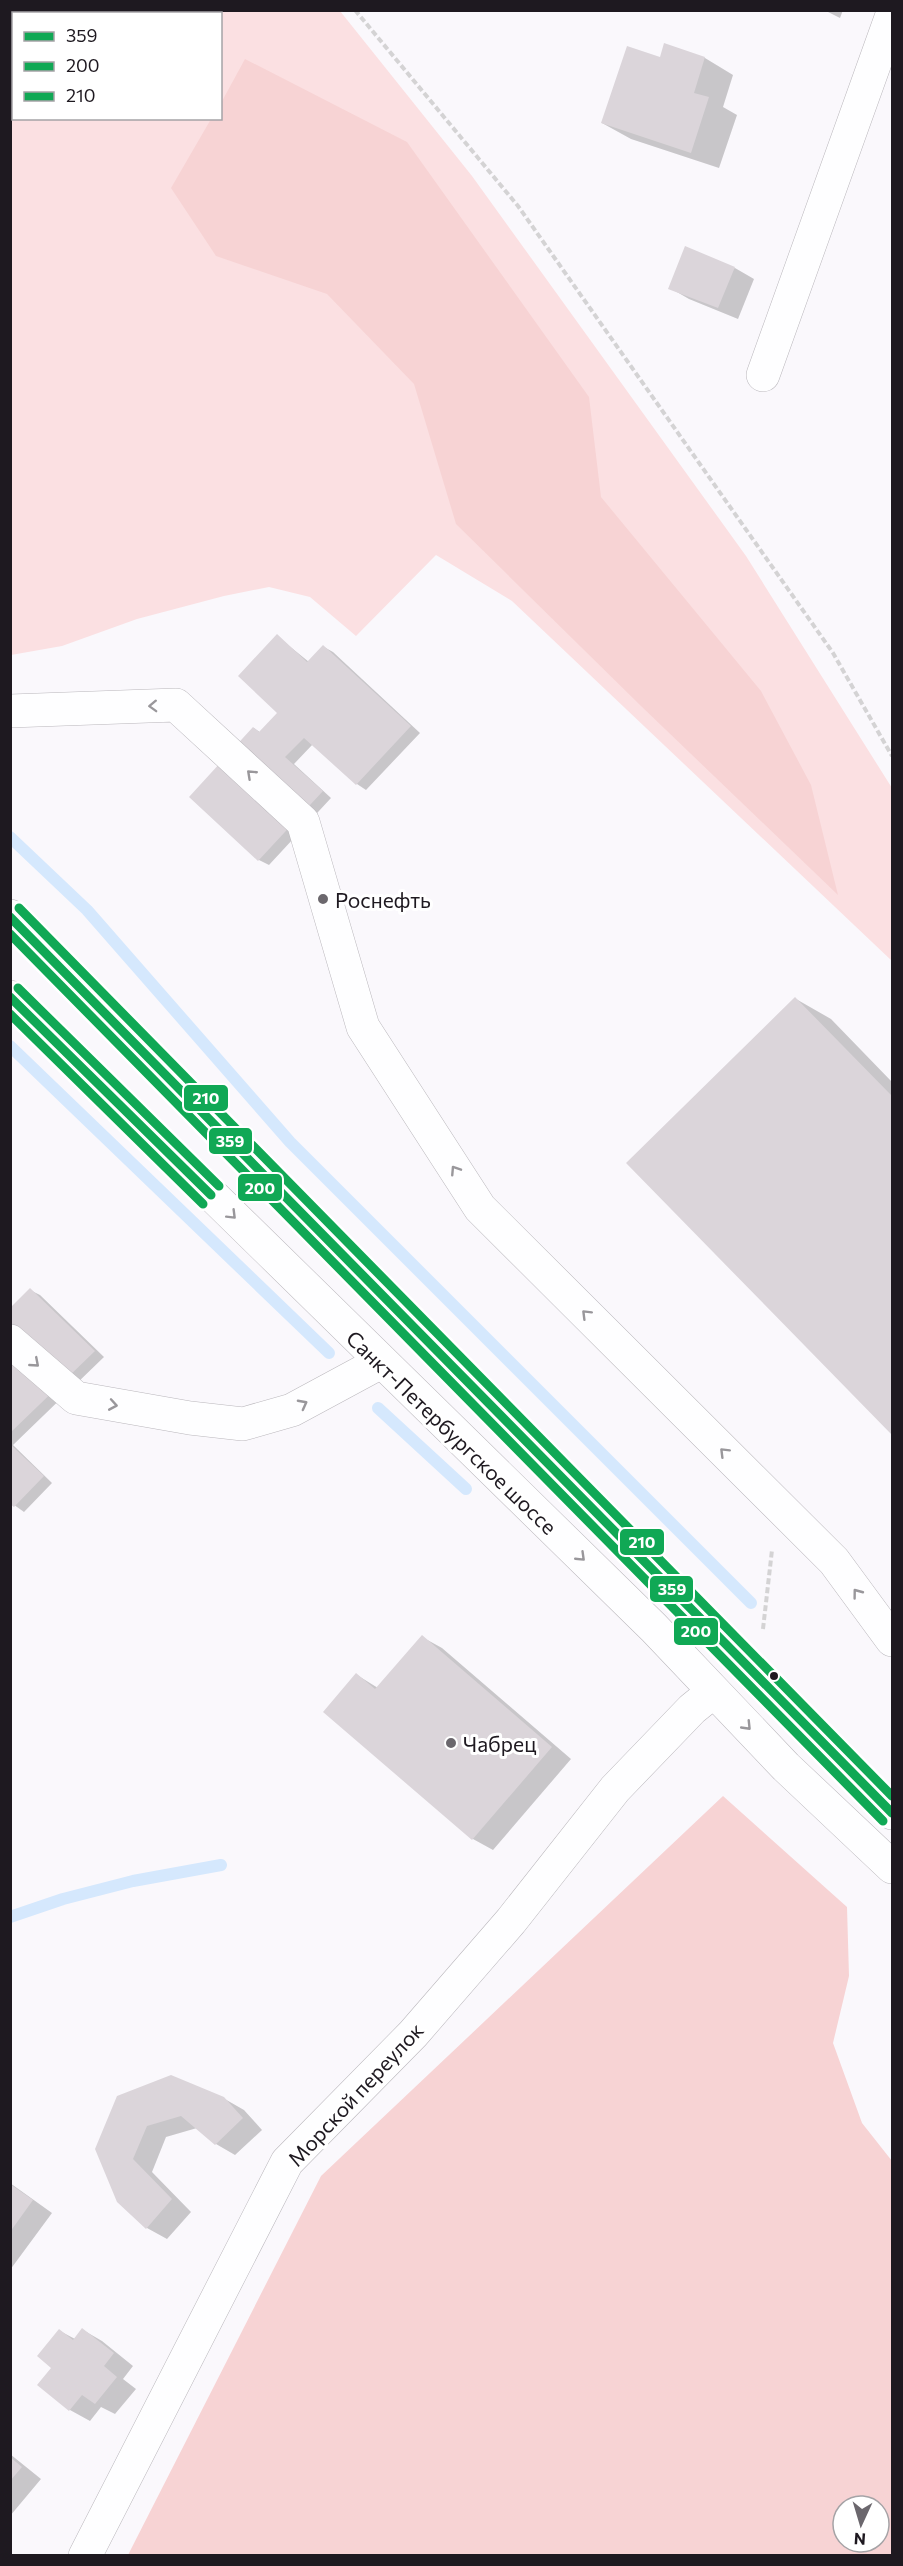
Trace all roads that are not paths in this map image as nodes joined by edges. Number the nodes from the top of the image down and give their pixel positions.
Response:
1 (892, 15) edge
2 (763, 375) dead end
3 (10, 711) edge
4 (10, 916) edge
5 (10, 997) edge
6 (10, 1341) edge
7 (381, 1362) junction
8 (892, 1640) edge
9 (713, 1692) junction
10 (892, 1813) edge
11 (892, 1868) edge
12 (85, 2556) edge

1 - 2 main road
8 -> 3 main road
4 - 10 main road, Санкт-Петербургское шоссе
5 -> 7 main road, Санкт-Петербургское шоссе
6 -> 7 main road
7 -> 9 main road, Санкт-Петербургское шоссе
9 -> 11 main road, Санкт-Петербургское шоссе
9 - 12 main road, Морской переулок

